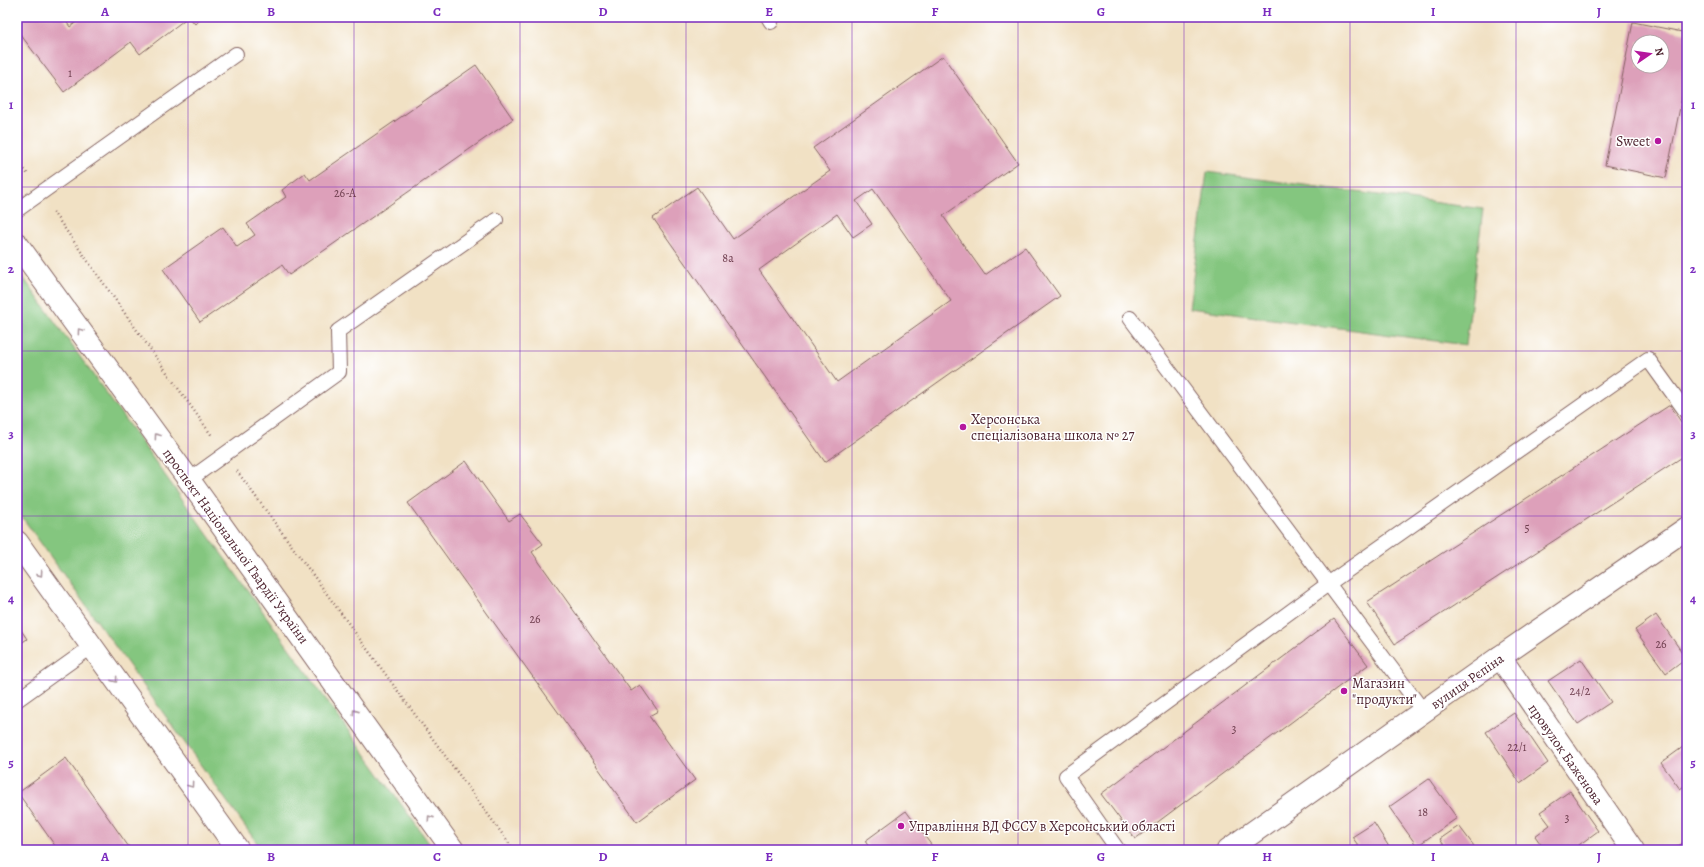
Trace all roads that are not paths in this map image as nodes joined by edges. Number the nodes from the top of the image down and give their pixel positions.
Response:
1 (236, 54) dead end
2 (17, 210) edge
3 (496, 220) dead end
4 (17, 244) edge
5 (1130, 318) dead end
6 (1687, 413) edge
7 (189, 480) junction
8 (1687, 528) edge
9 (17, 542) edge
10 (1328, 584) junction
11 (91, 647) junction
12 (1500, 658) junction
13 (17, 700) edge
14 (1424, 712) junction
15 (238, 850) edge
16 (453, 850) edge
17 (1118, 850) edge
18 (1228, 850) edge
19 (1633, 850) edge

1 - 2 lane
3 - 7 lane
7 -> 4 street, проспект Національної Гвардії України
5 - 10 lane
6 - 10 lane
16 -> 7 street, проспект Національної Гвардії України
8 - 12 street, вулиця Рєпіна
9 -> 11 street
10 - 14 lane
10 - 17 lane
11 - 13 lane
11 -> 15 street
12 - 14 street, вулиця Рєпіна
12 - 19 street, провулок Баженова
14 - 18 street, вулиця Рєпіна

